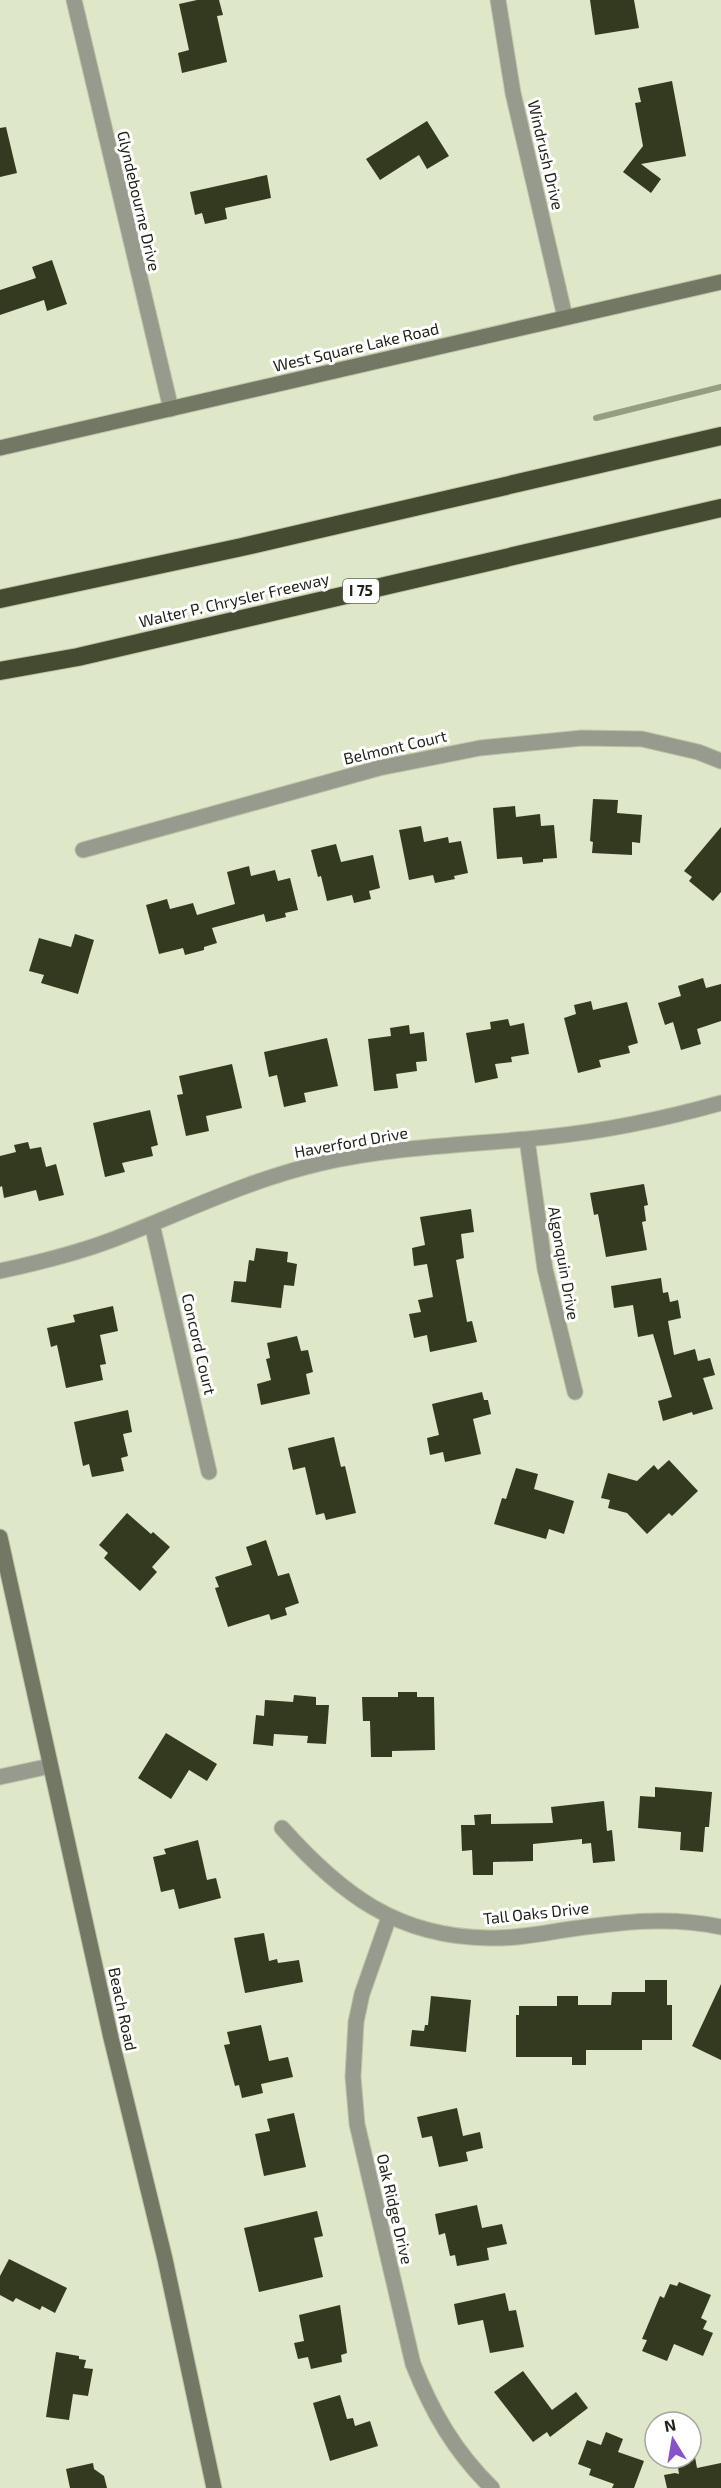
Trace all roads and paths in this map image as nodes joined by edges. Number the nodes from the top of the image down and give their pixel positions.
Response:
1 (74, 0) edge
2 (498, 0) edge
3 (721, 282) edge
4 (565, 317) junction
5 (171, 409) junction
6 (721, 436) edge
7 (0, 448) edge
8 (721, 508) edge
9 (0, 599) edge
10 (0, 671) edge
11 (721, 761) edge
12 (83, 850) dead end
13 (721, 1103) edge
14 (527, 1139) junction
15 (152, 1224) junction
16 (0, 1271) edge
17 (575, 1392) dead end
18 (209, 1472) dead end
19 (0, 1537) edge
20 (50, 1766) junction
21 (0, 1777) edge
22 (282, 1828) dead end
23 (389, 1917) junction
24 (721, 1927) edge
25 (214, 2488) edge
26 (492, 2488) edge

1 - 5 street, Glyndebourne Drive
2 - 4 street, Windrush Drive
3 - 4 street, West Square Lake Road
4 - 5 street, West Square Lake Road
5 - 7 street, West Square Lake Road
6 - 9 highway
8 - 10 highway, Walter P. Chrysler Freeway / I 75
11 - 12 street, Belmont Court
13 - 14 street, Haverford Drive
14 - 15 street, Haverford Drive
14 - 17 street, Algonquin Drive
15 - 16 street, Haverford Drive
15 - 18 street, Concord Court
19 - 20 street, Beach Road
20 - 21 street
20 - 25 street, Beach Road
22 - 23 street, Tall Oaks Drive
23 - 24 street, Tall Oaks Drive
23 - 26 street, Oak Ridge Drive

